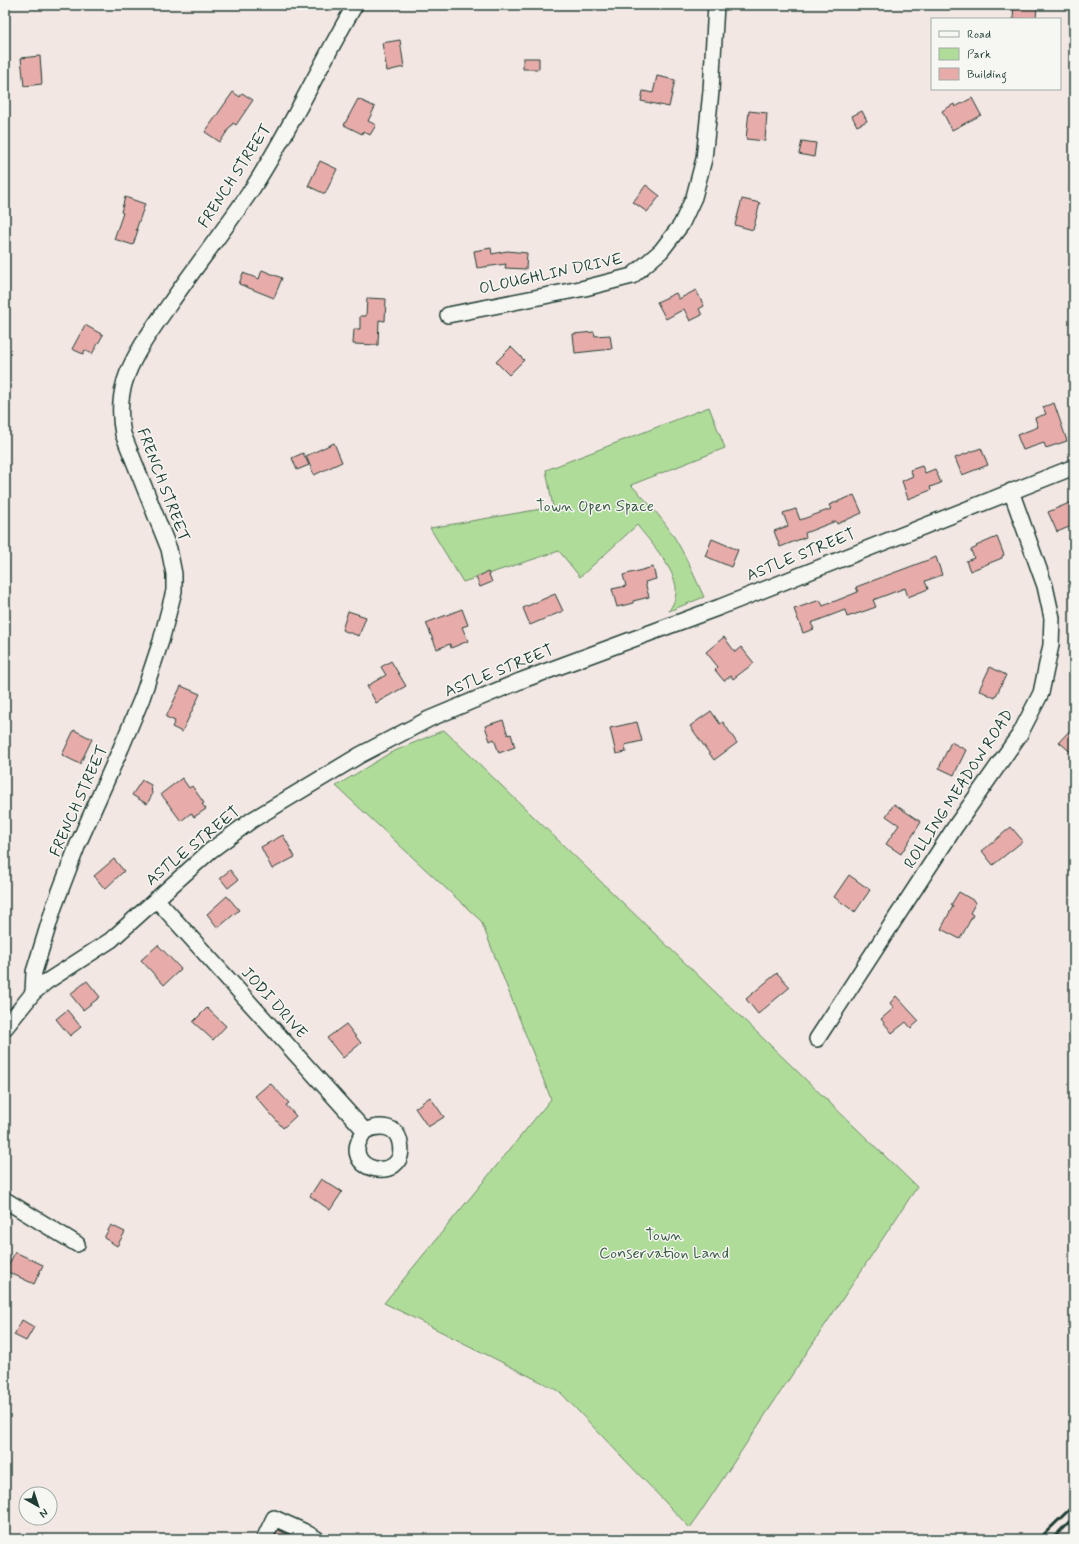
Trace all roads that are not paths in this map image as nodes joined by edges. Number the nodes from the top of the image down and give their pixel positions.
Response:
1 (355, 5) edge
2 (716, 5) edge
3 (448, 314) dead end
4 (1074, 467) edge
5 (1011, 491) junction
6 (156, 899) junction
7 (33, 994) junction
8 (5, 1028) edge
9 (817, 1039) dead end
10 (366, 1131) dead end
11 (5, 1200) edge
12 (77, 1244) dead end
13 (264, 1539) edge
14 (317, 1539) edge

1 - 7 street, FRENCH STREET
2 - 3 street, OLOUGHLIN DRIVE
4 - 5 street, ASTLE STREET
5 - 6 street, ASTLE STREET
5 - 9 street, ROLLING MEADOW ROAD
6 - 7 street, ASTLE STREET
6 - 10 street, JODI DRIVE
7 - 8 street, ASTLE STREET
11 - 12 street
13 - 14 street

